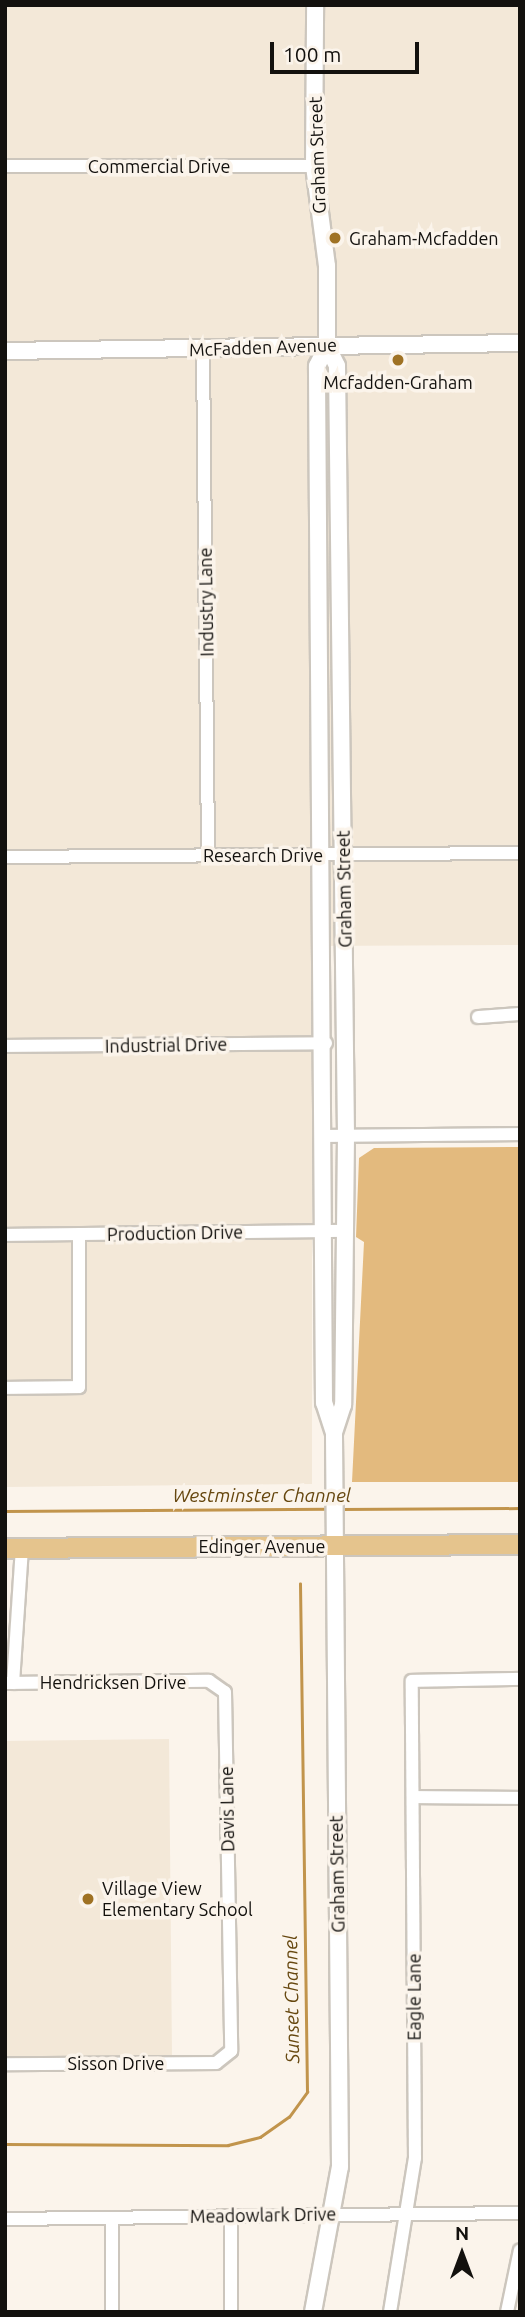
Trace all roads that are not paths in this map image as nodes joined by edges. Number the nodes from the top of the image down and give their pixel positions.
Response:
1 (315, 5) edge
2 (5, 166) edge
3 (314, 166) junction
4 (520, 343) edge
5 (327, 346) junction
6 (203, 349) junction
7 (5, 351) edge
8 (321, 604) junction
9 (340, 604) junction
10 (520, 853) edge
11 (208, 855) junction
12 (324, 855) junction
13 (344, 855) junction
14 (5, 857) edge
15 (520, 1014) edge
16 (478, 1017) dead end
17 (326, 1043) junction
18 (5, 1046) edge
19 (520, 1134) edge
20 (346, 1135) junction
21 (327, 1136) junction
22 (336, 1231) junction
23 (79, 1234) junction
24 (5, 1235) edge
25 (5, 1388) edge
26 (335, 1536) junction
27 (520, 1545) edge
28 (14, 1548) edge
29 (520, 1679) edge
30 (9, 1683) edge
31 (220, 1685) joint
32 (413, 1797) junction
33 (520, 1798) edge
34 (226, 2060) joint
35 (5, 2064) edge
36 (409, 2212) junction
37 (520, 2213) edge
38 (332, 2214) junction
39 (231, 2217) junction
40 (112, 2218) junction
41 (5, 2219) edge
42 (520, 2250) edge
43 (112, 2312) edge
44 (231, 2312) edge
45 (313, 2312) edge
46 (390, 2312) edge
47 (507, 2312) edge

1 - 3 street, Graham Street
2 - 3 street, Commercial Drive
3 - 5 street, Graham Street
4 - 5 street, McFadden Avenue
5 - 6 street, McFadden Avenue
5 - 8 street, Graham Street
5 - 9 street, Graham Street
6 - 7 street, McFadden Avenue
6 - 11 street, Industry Lane
8 - 9 street
8 - 12 street, Graham Street
9 - 13 street, Graham Street
10 - 13 street, Research Drive
11 - 12 street, Research Drive
11 - 14 street, Research Drive
12 - 13 street, Research Drive
12 - 17 street, Graham Street
13 - 20 street, Graham Street
15 - 16 street
17 - 18 street, Industrial Drive
17 - 21 street, Graham Street
19 - 20 street
20 - 21 street
20 - 22 street, Graham Street
21 - 22 street, Graham Street
22 - 23 street, Production Drive
22 - 26 street, Graham Street
23 - 24 street, Production Drive
23 - 25 street
26 - 27 main road, Edinger Avenue
26 - 28 main road, Edinger Avenue
26 - 38 street, Graham Street
28 - 30 street
29 - 32 street, Eagle Lane
30 - 31 street, Hendricksen Drive
31 - 34 street, Davis Lane
32 - 33 street
32 - 36 street, Eagle Lane
34 - 35 street, Sisson Drive
36 - 37 street, Meadowlark Drive
36 - 38 street, Meadowlark Drive
36 - 46 street, Eagle Lane
38 - 39 street, Meadowlark Drive
38 - 45 street, Graham Street
39 - 40 street, Meadowlark Drive
39 - 44 street
40 - 41 street, Meadowlark Drive
40 - 43 street
42 - 47 street

